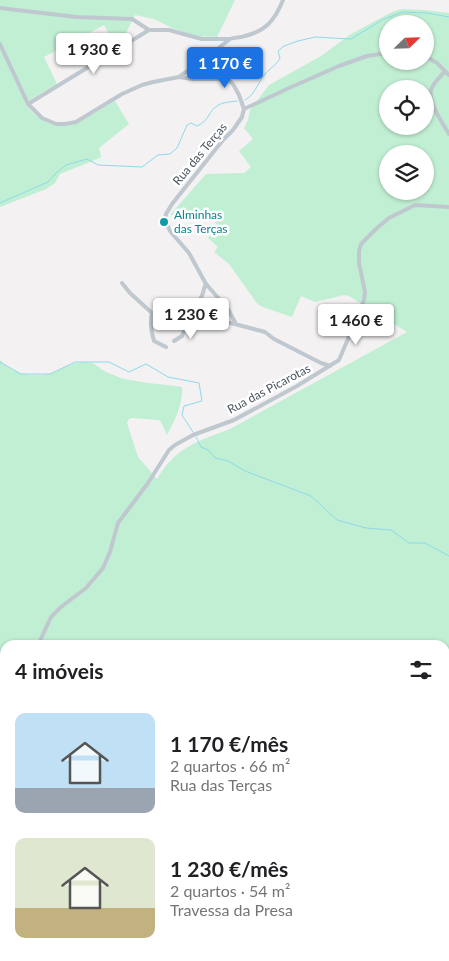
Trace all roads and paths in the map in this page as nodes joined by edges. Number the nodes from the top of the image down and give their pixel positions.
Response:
1 (283, 0) edge
2 (0, 8) edge
3 (148, 30) junction
4 (230, 39) junction
5 (0, 44) edge
6 (379, 54) edge
7 (434, 61) edge
8 (445, 71) junction
9 (449, 75) edge
10 (179, 77) junction
11 (28, 104) junction
12 (244, 109) junction
13 (449, 134) edge
14 (449, 207) edge
15 (122, 284) dead end
16 (206, 284) junction
17 (170, 312) junction
18 (152, 313) junction
19 (188, 320) junction
20 (236, 324) junction
21 (174, 341) dead end
22 (166, 347) dead end
23 (330, 366) junction
24 (40, 640) edge

1 - 4 street
2 - 3 street
3 - 4 street
3 - 11 street
4 - 10 street
5 - 11 street
6 - 12 street
7 - 8 street
8 - 9 street
8 - 13 street
10 - 11 street
10 - 12 street
12 - 16 street, Rua das Terças
14 - 23 street, Rua das Picarotas
15 - 18 street
16 - 17 street
16 - 20 street, Rua das Terças
17 - 18 street
17 - 19 street
18 - 22 street
19 - 20 street
19 - 21 street
20 - 23 street
23 - 24 street, Rua das Picarotas

